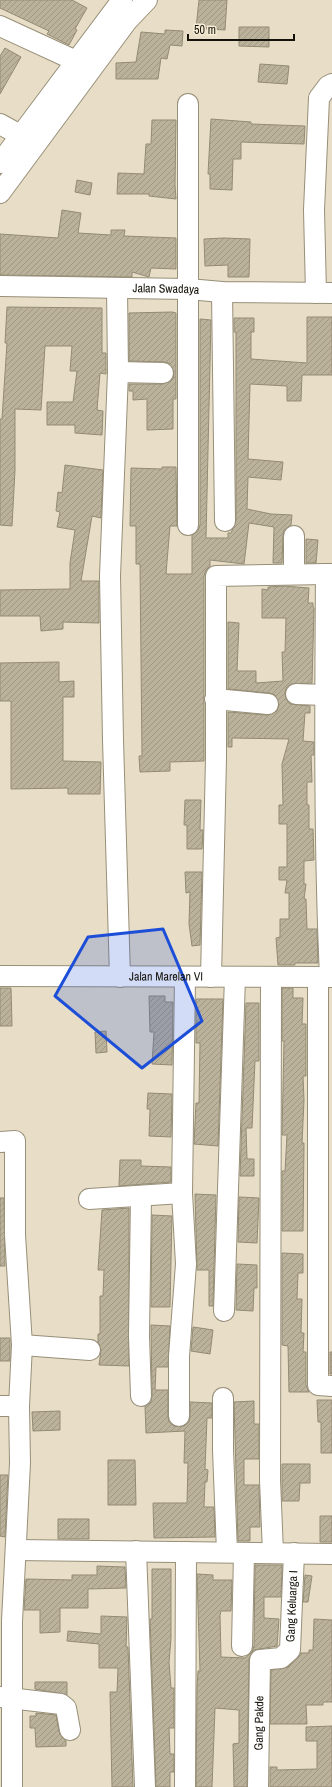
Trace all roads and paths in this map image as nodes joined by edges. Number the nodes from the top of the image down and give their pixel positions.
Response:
1 (147, 0) edge
2 (115, 2) edge
3 (0, 26) edge
4 (76, 61) junction
5 (332, 84) edge
6 (188, 104) dead end
7 (0, 124) edge
8 (20, 135) junction
9 (0, 163) edge
10 (323, 187) edge
11 (0, 194) edge
12 (323, 210) edge
13 (117, 288) junction
14 (188, 289) junction
15 (0, 292) edge
16 (222, 292) junction
17 (324, 293) edge
18 (118, 372) junction
19 (163, 373) dead end
20 (225, 521) dead end
21 (188, 525) dead end
22 (294, 536) dead end
23 (294, 574) junction
24 (329, 574) edge
25 (296, 694) dead end
26 (325, 695) junction
27 (215, 699) junction
28 (268, 704) dead end
29 (0, 976) edge
30 (120, 976) junction
31 (185, 977) junction
32 (211, 977) junction
33 (235, 977) junction
34 (271, 977) junction
35 (326, 977) edge
36 (0, 1142) edge
37 (182, 1193) junction
38 (141, 1196) junction
39 (89, 1199) dead end
40 (325, 1281) edge
41 (224, 1311) dead end
42 (22, 1345) junction
43 (90, 1350) dead end
44 (332, 1386) edge
45 (140, 1396) dead end
46 (223, 1398) dead end
47 (9, 1406) edge
48 (179, 1416) dead end
49 (11, 1542) edge
50 (136, 1551) junction
51 (186, 1552) junction
52 (236, 1552) junction
53 (273, 1553) junction
54 (294, 1553) junction
55 (332, 1554) edge
56 (242, 1646) dead end
57 (260, 1660) joint
58 (6, 1697) edge
59 (70, 1730) dead end
60 (12, 1787) edge
61 (145, 1787) edge
62 (185, 1787) edge
63 (258, 1787) edge

1 - 11 street
2 - 4 street
3 - 4 street
4 - 8 street
5 - 10 street
6 - 14 street
7 - 8 street
8 - 9 street
10 - 12 street
12 - 17 street
13 - 14 street, Jalan Swadaya
13 - 15 street, Jalan Swadaya
13 - 18 street
14 - 16 street, Jalan Swadaya
14 - 21 street
16 - 17 street, Jalan Swadaya
16 - 20 street
18 - 19 street
18 - 30 street
22 - 23 street
23 - 24 street
23 - 27 street
24 - 26 street
25 - 26 street
26 - 35 street
27 - 28 street
27 - 32 street
29 - 30 street, Jalan Marelan VI
30 - 31 street, Jalan Marelan VI
31 - 32 street, Jalan Marelan VI
31 - 37 street
32 - 33 street, Jalan Marelan VI
33 - 34 street, Jalan Marelan VI
33 - 41 street
34 - 35 street, Jalan Marelan VI
34 - 53 street
35 - 40 street
36 - 42 street
37 - 38 street
37 - 48 street
38 - 39 street
38 - 45 street
40 - 44 street
42 - 43 street
42 - 47 street
46 - 52 street
47 - 49 street
49 - 50 street
49 - 58 street
50 - 51 street
50 - 61 street
51 - 52 street
51 - 62 street
52 - 53 street
52 - 56 street
53 - 54 street
54 - 55 street
54 - 57 street, Gang Keluarga I
57 - 63 street, Gang Pakde
58 - 59 street
58 - 60 street

